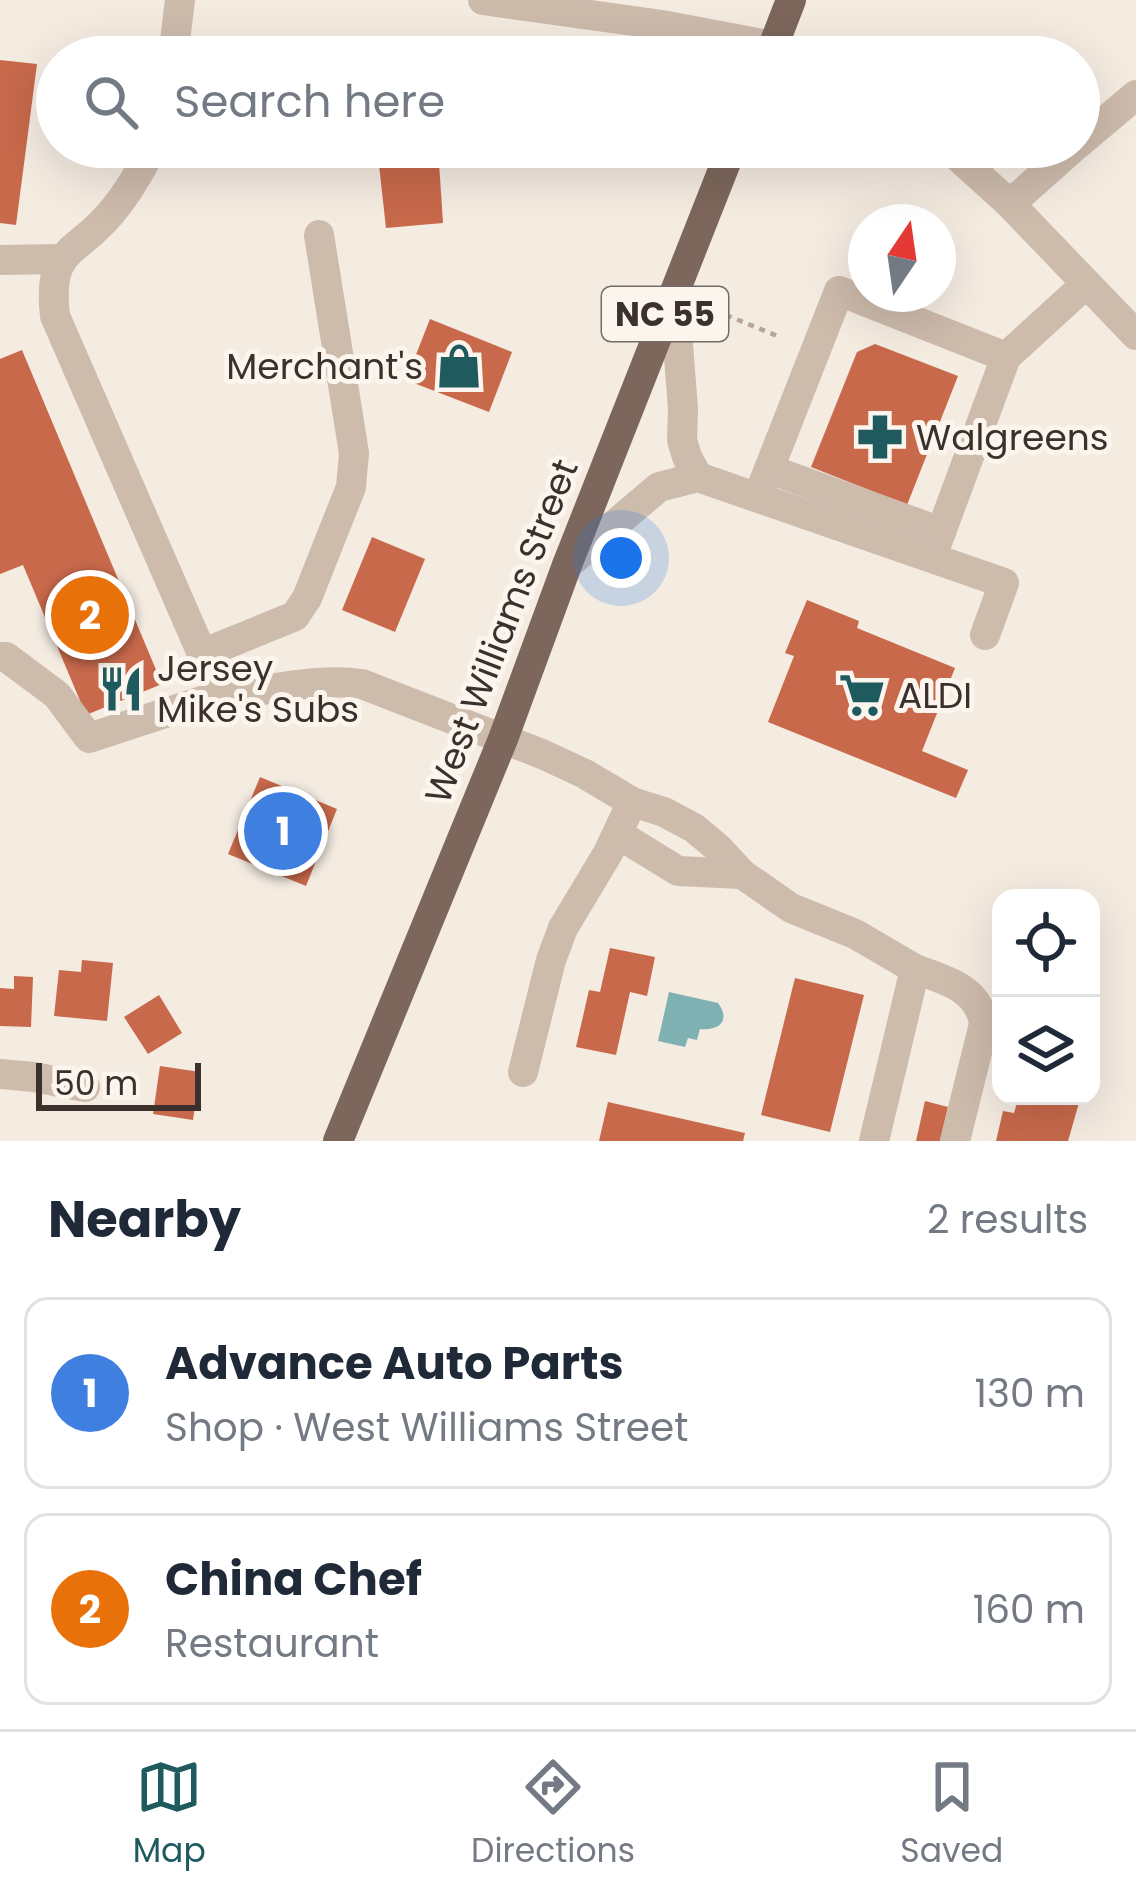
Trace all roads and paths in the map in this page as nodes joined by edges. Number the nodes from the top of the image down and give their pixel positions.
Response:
1 (180, 0) edge
2 (483, 0) edge
3 (790, 0) edge
4 (176, 36) edge
5 (708, 36) edge
6 (783, 36) edge
7 (1136, 95) edge
8 (1100, 126) edge
9 (141, 168) edge
10 (724, 168) edge
11 (970, 168) edge
12 (1051, 168) edge
13 (1010, 204) junction
14 (319, 235) dead end
15 (61, 259) junction
16 (0, 260) edge
17 (1086, 284) junction
18 (674, 292) junction
19 (726, 315) dead end
20 (1136, 335) edge
21 (780, 337) dead end
22 (1006, 357) junction
23 (698, 477) junction
24 (764, 483) junction
25 (936, 544) junction
26 (567, 565) junction
27 (985, 635) dead end
28 (202, 654) junction
29 (0, 657) edge
30 (220, 695) junction
31 (502, 739) junction
32 (632, 802) junction
33 (618, 835) junction
34 (742, 874) junction
35 (915, 969) junction
36 (523, 1072) dead end
37 (0, 1074) edge
38 (85, 1087) dead end
39 (338, 1141) edge
40 (874, 1141) edge
41 (955, 1141) edge

1 - 4 street
2 - 5 street
3 - 6 main road
7 - 8 street
9 - 15 street
10 - 18 main road, West Williams Street / NC 55
11 - 13 street
12 - 13 street
13 - 17 street
14 - 28 street
15 - 16 street
15 - 28 street
17 - 20 street
17 - 22 street
18 - 23 street
18 - 26 main road, West Williams Street / NC 55
19 - 21 path
22 - 24 street
22 - 25 street
23 - 24 street
23 - 26 street
24 - 25 street
25 - 27 street
26 - 31 main road, West Williams Street / NC 55
28 - 30 street
29 - 30 street
30 - 31 street
31 - 32 street
31 - 39 main road, West Williams Street / NC 55
32 - 33 street
32 - 34 street
33 - 34 street
33 - 36 street
34 - 35 street
35 - 40 street
35 - 41 street
37 - 38 street

